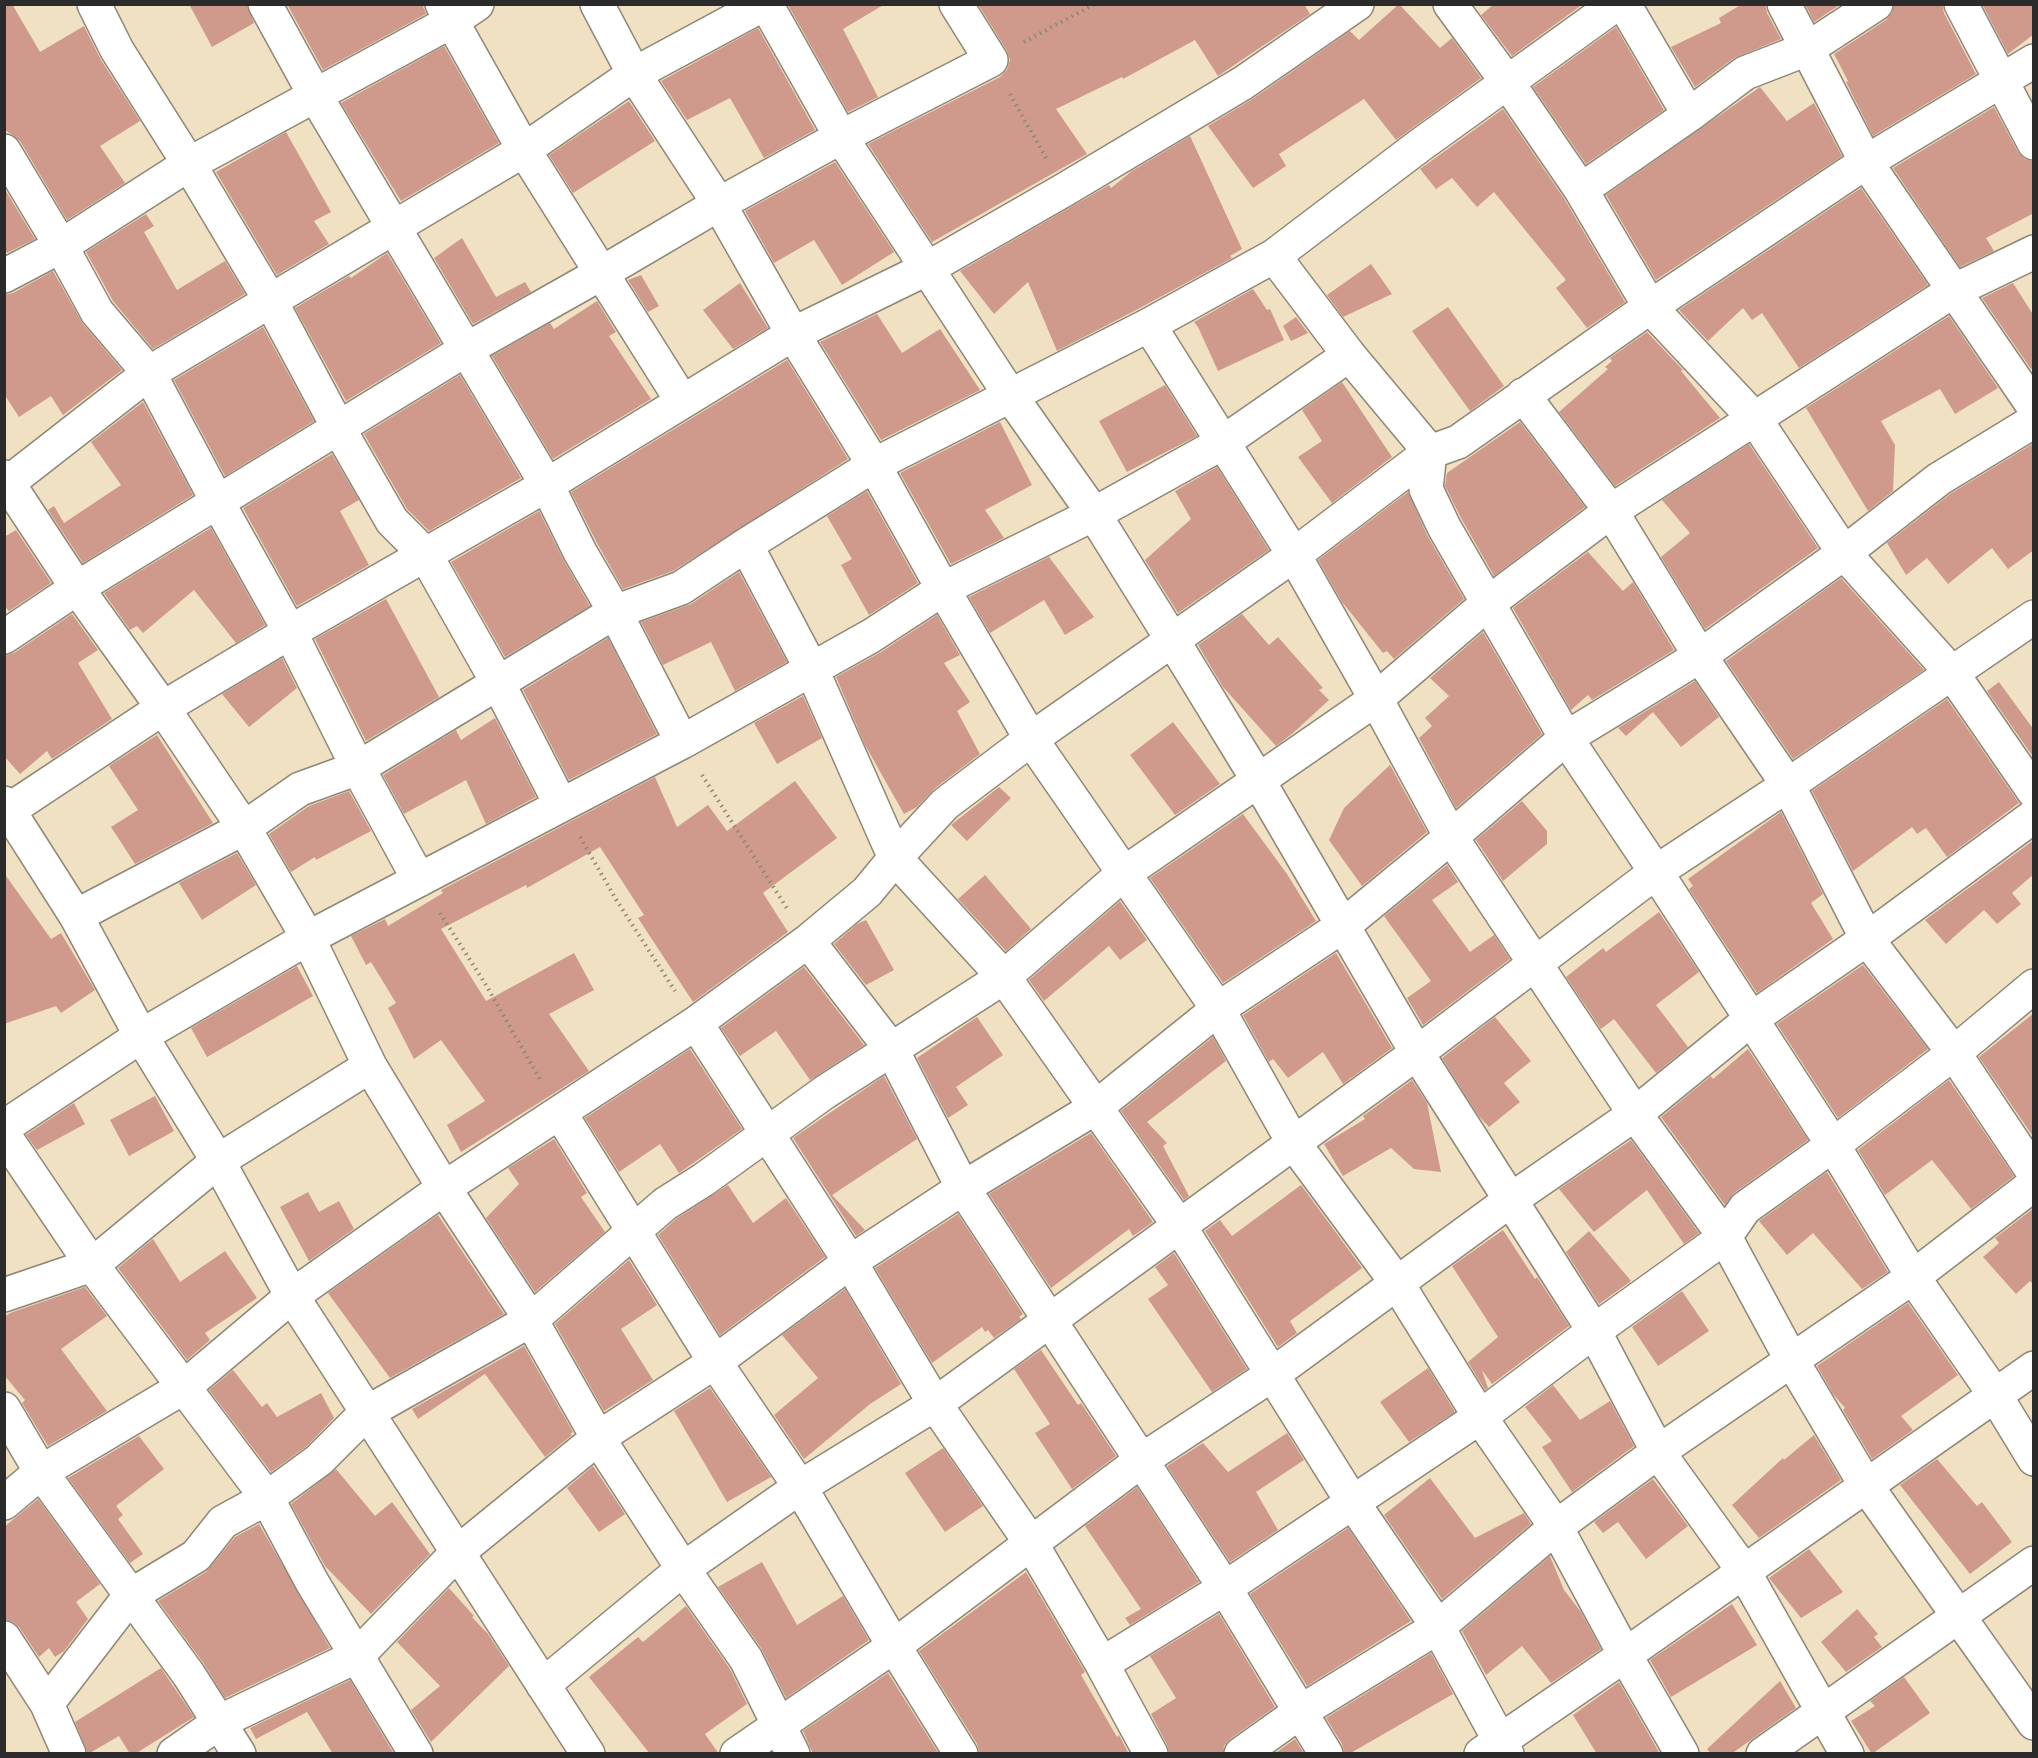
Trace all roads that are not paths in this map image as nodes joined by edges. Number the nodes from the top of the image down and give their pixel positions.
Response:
1 (94, 4) edge
2 (266, 4) edge
3 (597, 4) edge
4 (765, 4) edge
5 (956, 4) edge
6 (1357, 4) edge
7 (1450, 4) edge
8 (1616, 4) edge
9 (1624, 4) edge
10 (1784, 4) edge
11 (1876, 4) edge
12 (1961, 4) edge
13 (457, 10) edge
14 (1808, 49) junction
15 (2034, 61) edge
16 (633, 74) junction
17 (2000, 80) junction
18 (1508, 83) junction
19 (315, 95) junction
20 (1689, 115) junction
21 (841, 137) junction
22 (2034, 143) edge
23 (524, 150) junction
24 (4, 151) edge
25 (1866, 162) junction
26 (189, 164) junction
27 (1581, 190) junction
28 (719, 204) junction
29 (392, 226) junction
30 (61, 246) junction
31 (2034, 252) edge
32 (1274, 256) junction
33 (928, 268) junction
34 (600, 274) junction
35 (4, 276) edge
36 (1953, 291) junction
37 (270, 300) junction
38 (1650, 307) junction
39 (1149, 325) junction
40 (793, 334) junction
41 (467, 349) junction
42 (1349, 355) junction
43 (149, 373) junction
44 (1010, 395) junction
45 (1523, 396) junction
46 (681, 401) junction
47 (2034, 407) edge
48 (1755, 420) junction
49 (2034, 421) edge
50 (339, 429) junction
51 (1222, 443) junction
52 (1430, 452) junction
53 (874, 465) junction
54 (6, 482) edge
55 (547, 485) junction
56 (217, 501) junction
57 (1611, 511) junction
58 (1094, 514) junction
59 (746, 545) junction
60 (1844, 553) junction
61 (425, 554) junction
62 (1294, 555) junction
63 (77, 588) junction
64 (943, 589) junction
65 (1487, 604) junction
66 (615, 612) junction
67 (2034, 616) edge
68 (290, 632) junction
69 (4, 637) edge
70 (1173, 641) junction
71 (1700, 656) junction
72 (812, 670) junction
73 (1952, 673) junction
74 (498, 683) junction
75 (1376, 699) junction
76 (162, 708) junction
77 (1566, 738) junction
78 (1031, 739) junction
79 (682, 742) junction
80 (358, 768) junction
81 (1258, 780) junction
82 (1788, 785) junction
83 (2034, 792) edge
84 (561, 805) junction
85 (7, 807) edge
86 (2034, 816) edge
87 (244, 828) junction
88 (1451, 837) junction
89 (895, 858) junction
90 (1656, 872) junction
91 (1124, 874) junction
92 (419, 879) junction
93 (76, 916) junction
94 (1344, 925) junction
95 (308, 938) junction
96 (1867, 939) junction
97 (808, 941) junction
98 (1536, 963) junction
99 (1004, 977) junction
100 (2034, 986) edge
101 (1218, 1009) junction
102 (1750, 1020) junction
103 (696, 1023) junction
104 (141, 1036) junction
105 (892, 1050) junction
106 (1417, 1053) junction
107 (1954, 1053) junction
108 (370, 1066) junction
109 (1095, 1108) junction
110 (560, 1113) junction
111 (1635, 1114) junction
112 (4, 1127) edge
113 (766, 1135) junction
114 (4, 1136) edge
115 (1293, 1142) junction
116 (1833, 1145) junction
117 (218, 1161) junction
118 (2034, 1173) edge
119 (2034, 1184) edge
120 (444, 1188) junction
121 (963, 1188) junction
122 (1512, 1199) junction
123 (1180, 1227) junction
124 (634, 1230) junction
125 (1725, 1237) junction
126 (850, 1262) junction
127 (92, 1265) junction
128 (1913, 1277) junction
129 (1396, 1283) junction
130 (4, 1295) edge
131 (292, 1296) junction
132 (531, 1320) junction
133 (1049, 1320) junction
134 (1594, 1331) junction
135 (1791, 1359) junction
136 (715, 1362) junction
137 (2034, 1368) edge
138 (1273, 1374) junction
139 (184, 1387) junction
140 (1995, 1395) junction
141 (935, 1404) junction
142 (4, 1409) edge
143 (366, 1413) junction
144 (1480, 1417) junction
145 (598, 1438) junction
146 (1658, 1452) junction
147 (2034, 1459) edge
148 (1142, 1460) junction
149 (41, 1472) junction
150 (1865, 1484) junction
151 (800, 1487) junction
152 (267, 1498) junction
153 (4, 1503) edge
154 (1353, 1503) junction
155 (1556, 1527) junction
156 (1031, 1543) junction
157 (457, 1552) junction
158 (2034, 1563) edge
159 (683, 1569) junction
160 (1743, 1570) junction
161 (1224, 1588) junction
162 (130, 1596) junction
163 (1959, 1615) junction
164 (1438, 1627) junction
165 (4, 1638) edge
166 (894, 1646) junction
167 (1625, 1655) junction
168 (357, 1656) junction
169 (1102, 1664) junction
170 (543, 1685) junction
171 (47, 1704) junction
172 (1300, 1712) junction
173 (1823, 1712) junction
174 (221, 1722) junction
175 (2034, 1723) edge
176 (786, 1740) edge
177 (1496, 1749) edge
178 (69, 1754) edge
179 (174, 1754) edge
180 (239, 1754) edge
181 (416, 1754) edge
182 (588, 1754) edge
183 (737, 1754) edge
184 (961, 1754) edge
185 (1151, 1754) edge
186 (1241, 1754) edge
187 (1326, 1754) edge
188 (1682, 1754) edge
189 (1763, 1754) edge
190 (1847, 1754) edge

1 - 26 street
2 - 19 street
3 - 16 street
4 - 16 street
4 - 21 street
5 - 21 street
6 - 33 street
7 - 18 street
8 - 18 street
9 - 20 street
10 - 14 street
11 - 14 street
12 - 17 street
13 - 19 street
13 - 23 street
14 - 20 street
14 - 25 street
15 - 17 street
16 - 23 street
16 - 28 street
17 - 22 street
17 - 25 street
18 - 27 street
18 - 32 street
19 - 26 street
19 - 29 street
20 - 27 street
21 - 28 street
21 - 33 street
23 - 29 street
23 - 34 street
24 - 30 street
25 - 36 street
25 - 38 street
26 - 30 street
26 - 37 street
27 - 38 street
28 - 34 street
28 - 40 street
29 - 37 street
29 - 41 street
30 - 35 street
30 - 43 street
31 - 36 street
32 - 39 street
32 - 42 street
33 - 40 street
33 - 44 street
34 - 41 street
34 - 46 street
36 - 47 street
36 - 48 street
37 - 43 street
37 - 50 street
38 - 45 street
38 - 48 street
39 - 44 street
39 - 51 street
40 - 46 street
40 - 53 street
41 - 50 street
41 - 55 street
42 - 51 street
42 - 52 street
43 - 54 street
43 - 56 street
44 - 53 street
44 - 58 street
45 - 52 street
45 - 57 street
46 - 55 street
48 - 57 street
48 - 60 street
49 - 60 street
50 - 56 street
50 - 61 street
51 - 58 street
51 - 62 street
52 - 62 street
52 - 65 street
53 - 59 street
53 - 64 street
54 - 63 street
55 - 61 street
55 - 66 street
56 - 63 street
56 - 68 street
57 - 65 street
57 - 71 street
58 - 64 street
58 - 70 street
59 - 66 street
59 - 72 street
60 - 71 street
60 - 73 street
61 - 68 street
61 - 74 street
62 - 70 street
62 - 75 street
63 - 69 street
63 - 76 street
64 - 72 street
64 - 78 street
65 - 75 street
65 - 77 street
66 - 74 street
66 - 79 street
67 - 73 street
68 - 76 street
68 - 80 street
70 - 78 street
70 - 81 street
71 - 77 street
71 - 82 street
72 - 79 street
72 - 89 street
73 - 82 street
73 - 83 street
74 - 80 street
74 - 84 street
75 - 81 street
75 - 88 street
76 - 85 street
76 - 87 street
77 - 88 street
77 - 90 street
78 - 89 street
78 - 91 street
79 - 84 street
80 - 87 street
80 - 92 street
81 - 91 street
81 - 94 street
82 - 90 street
82 - 96 street
84 - 92 street
85 - 93 street
86 - 96 street
87 - 93 street
87 - 95 street
88 - 94 street
88 - 98 street
89 - 97 street
89 - 99 street
90 - 98 street
90 - 102 street
91 - 99 street
91 - 101 street
92 - 95 street
93 - 104 street
94 - 101 street
94 - 106 street
95 - 104 street
95 - 108 street
96 - 102 street
96 - 107 street
97 - 103 street
97 - 105 street
98 - 106 street
98 - 111 street
99 - 105 street
99 - 109 street
100 - 107 street
101 - 109 street
101 - 115 street
102 - 111 street
102 - 116 street
103 - 110 street
103 - 113 street
104 - 112 street
104 - 117 street
105 - 113 street
105 - 121 street
106 - 115 street
106 - 122 street
107 - 116 street
107 - 118 street
108 - 117 street
108 - 120 street
109 - 121 street
109 - 123 street
110 - 120 street
110 - 124 street
111 - 122 street
111 - 125 street
113 - 124 street
113 - 126 street
114 - 127 street
115 - 123 street
115 - 129 street
116 - 125 street
116 - 128 street
117 - 127 street
117 - 131 street
119 - 128 street
120 - 131 street
120 - 132 street
121 - 126 street
121 - 133 street
122 - 129 street
122 - 134 street
123 - 133 street
123 - 138 street
124 - 132 street
124 - 136 street
125 - 134 street
125 - 135 street
126 - 136 street
126 - 141 street
127 - 130 street
127 - 139 street
128 - 135 street
128 - 140 street
129 - 138 street
129 - 144 street
131 - 139 street
131 - 143 street
132 - 143 street
132 - 145 street
133 - 141 street
133 - 148 street
134 - 144 street
134 - 146 street
135 - 146 street
135 - 150 street
136 - 145 street
136 - 151 street
137 - 140 street
138 - 148 street
138 - 154 street
139 - 149 street
139 - 152 street
140 - 147 street
140 - 150 street
141 - 151 street
141 - 156 street
142 - 149 street
143 - 152 street
143 - 157 street
144 - 154 street
144 - 155 street
145 - 157 street
145 - 159 street
146 - 155 street
146 - 160 street
148 - 156 street
148 - 161 street
149 - 153 street
149 - 162 street
150 - 160 street
150 - 163 street
151 - 159 street
151 - 166 street
152 - 162 street
152 - 168 street
154 - 161 street
154 - 164 street
155 - 164 street
155 - 167 street
156 - 166 street
156 - 169 street
157 - 168 street
157 - 170 street
158 - 163 street
159 - 170 street
159 - 176 street
160 - 167 street
160 - 173 street
161 - 169 street
161 - 172 street
162 - 171 street
162 - 174 street
163 - 173 street
163 - 175 street
164 - 172 street
164 - 177 street
165 - 171 street
166 - 176 street
166 - 184 street
167 - 177 street
167 - 188 street
168 - 174 street
168 - 181 street
169 - 185 street
170 - 182 street
171 - 178 street
172 - 186 street
172 - 187 street
173 - 189 street
173 - 190 street
174 - 179 street
174 - 180 street
176 - 183 street

